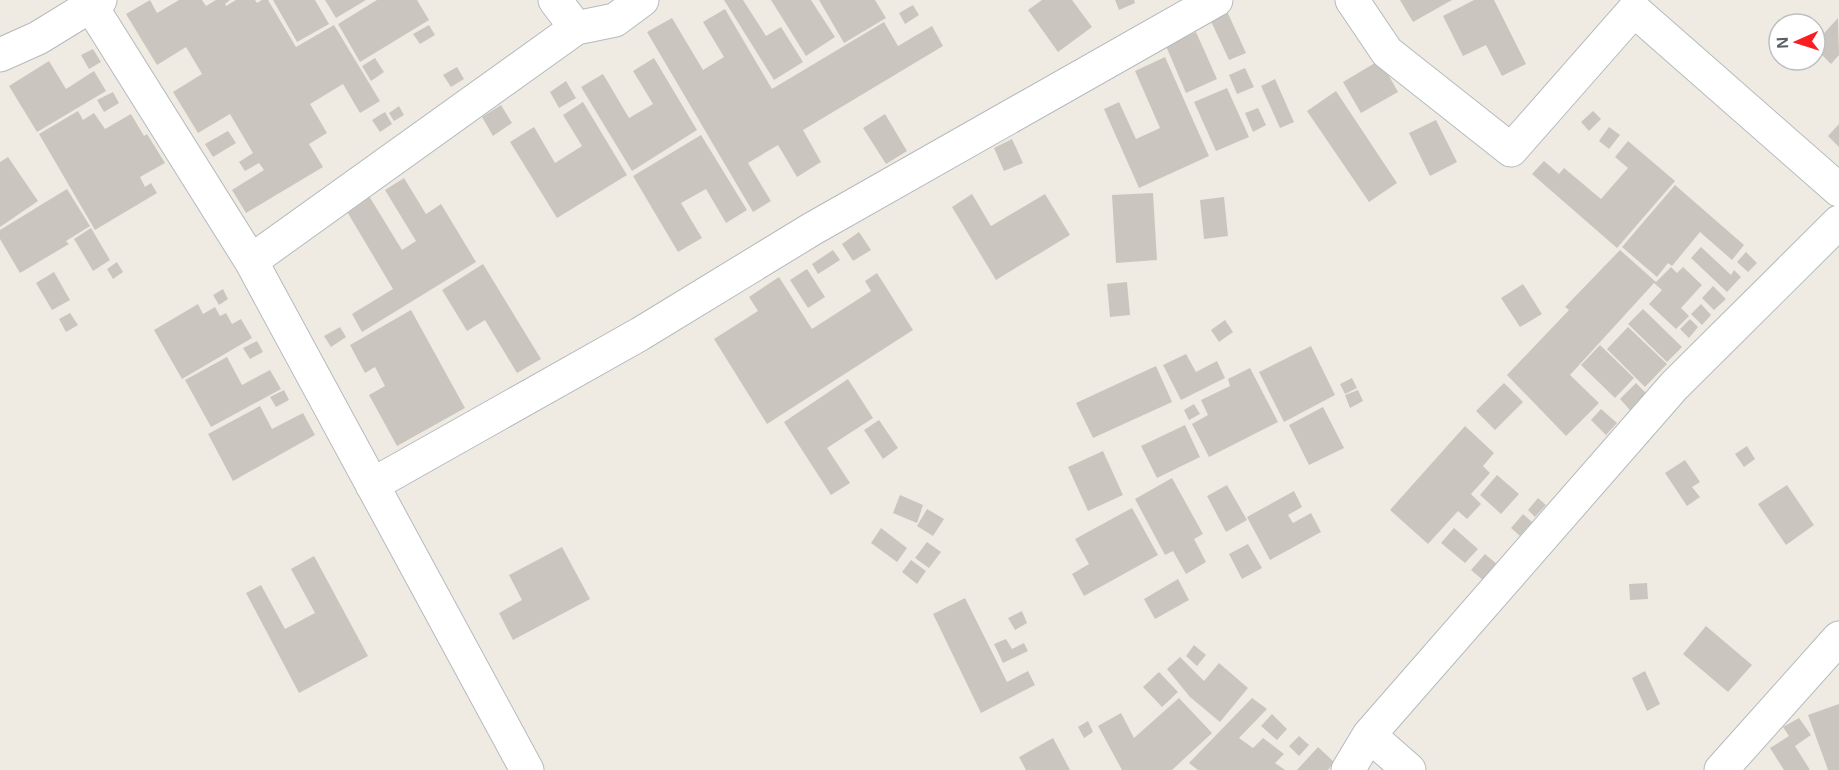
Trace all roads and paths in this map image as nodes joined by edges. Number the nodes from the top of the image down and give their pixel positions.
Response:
1 (555, 0) edge
2 (642, 0) edge
3 (1216, 0) edge
4 (1352, 0) edge
5 (95, 3) edge
6 (576, 28) junction
7 (0, 55) edge
8 (1839, 190) edge
9 (1839, 222) edge
10 (251, 261) junction
11 (372, 485) junction
12 (1839, 638) edge
13 (1369, 735) junction
14 (527, 770) edge
15 (1348, 770) edge
16 (1409, 770) edge
17 (1721, 770) edge

1 - 6 street
2 - 6 street
3 - 11 street
4 - 8 street
5 - 7 street
5 - 10 street
6 - 10 street
9 - 13 street
10 - 11 street
11 - 14 street
12 - 17 street
13 - 15 street
13 - 16 street

